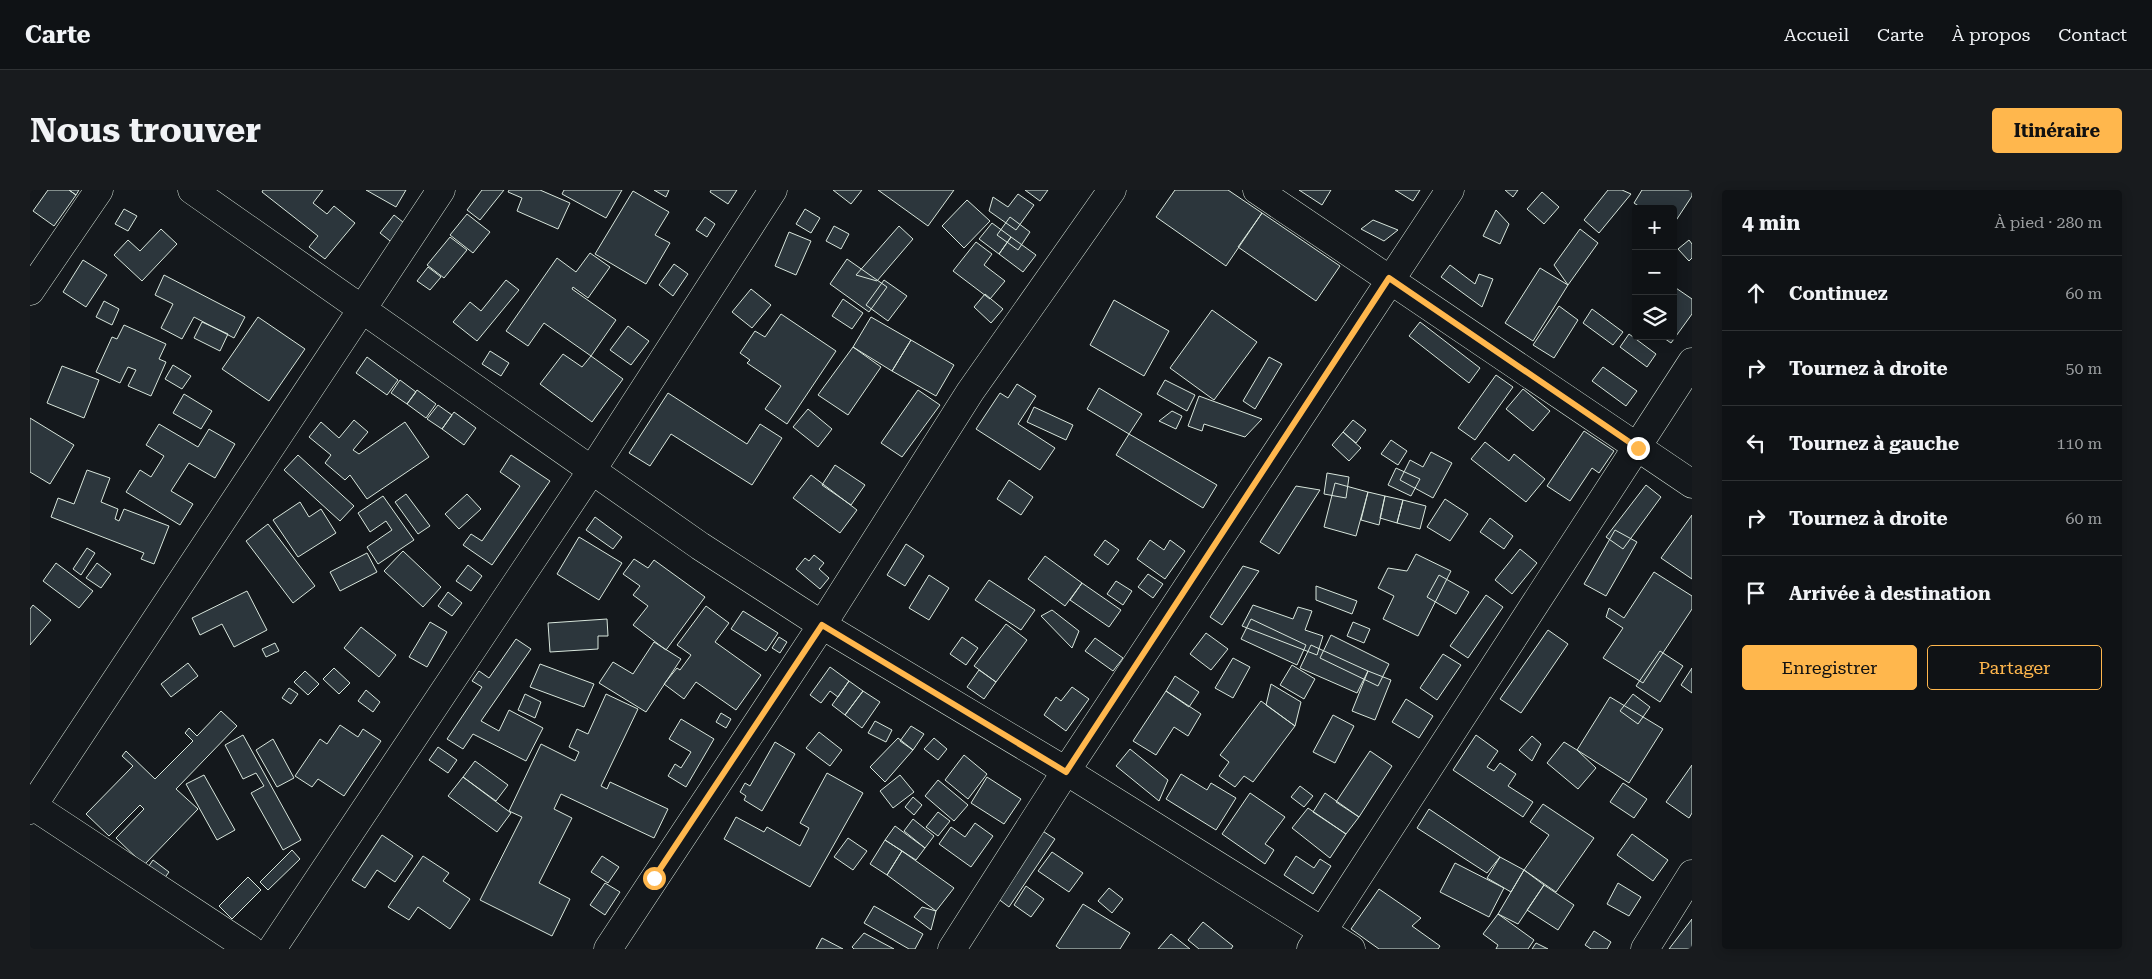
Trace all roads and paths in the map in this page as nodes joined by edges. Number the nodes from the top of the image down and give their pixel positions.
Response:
1 (99, 190) edge
2 (192, 190) edge
3 (441, 190) edge
4 (773, 190) edge
5 (1112, 190) edge
6 (1257, 190) edge
7 (1450, 190) edge
8 (1389, 278) junction
9 (30, 291) edge
10 (363, 308) junction
11 (1692, 362) edge
12 (1638, 448) junction
13 (592, 470) junction
14 (1692, 484) edge
15 (822, 625) junction
16 (1066, 772) junction
17 (31, 807) edge
18 (1692, 874) edge
19 (1317, 940) edge
20 (250, 949) edge
21 (272, 949) edge
22 (608, 949) edge
23 (952, 949) edge
24 (1351, 949) edge
25 (1645, 949) edge

1 - 9 street
2 - 10 street
3 - 10 street
4 - 13 street
5 - 15 street
6 - 8 street
7 - 8 street
8 - 12 street
8 - 16 street
10 - 13 street
10 - 17 street
11 - 12 street
12 - 14 street
12 - 19 street
13 - 15 street
13 - 21 street
15 - 16 street
15 - 22 street
16 - 19 street
16 - 23 street
17 - 20 street
18 - 25 street
19 - 24 street

